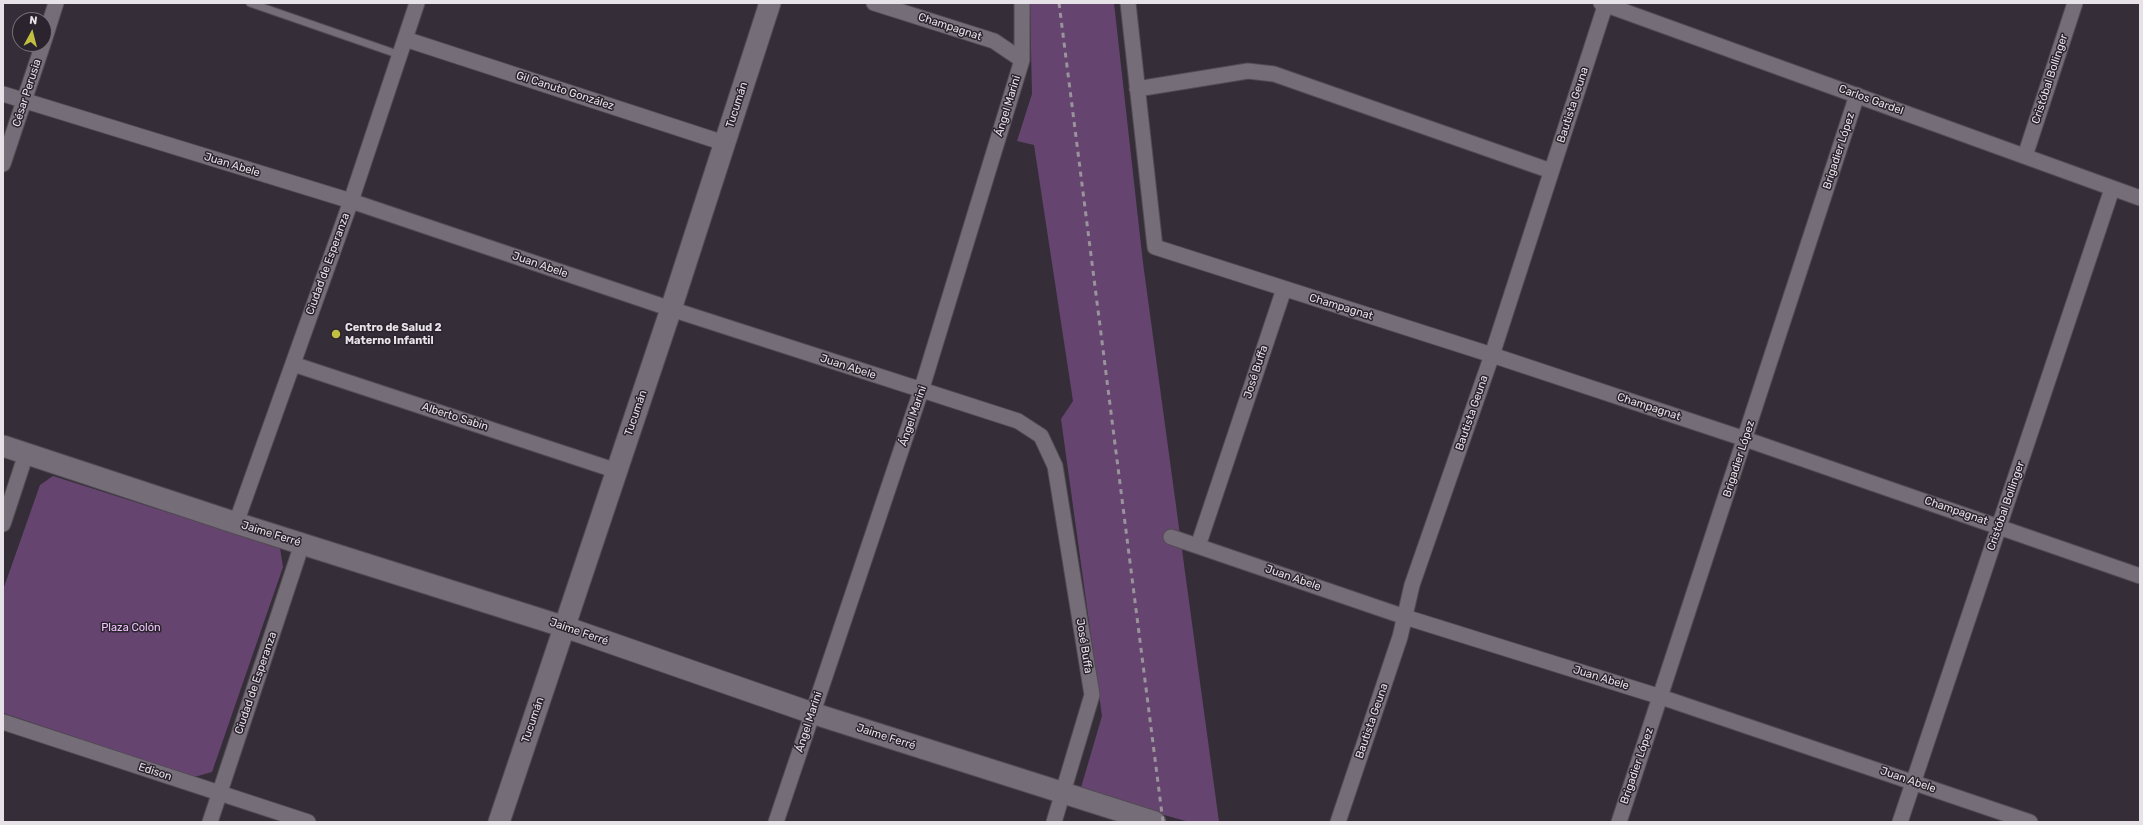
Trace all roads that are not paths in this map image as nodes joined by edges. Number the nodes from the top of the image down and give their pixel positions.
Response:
1 (56, 3) edge
2 (250, 3) edge
3 (417, 3) edge
4 (770, 3) edge
5 (874, 3) edge
6 (1022, 3) edge
7 (1128, 3) edge
8 (2076, 3) edge
9 (1604, 4) edge
10 (52, 16) edge
11 (405, 39) junction
12 (40, 52) edge
13 (400, 55) junction
14 (1022, 60) junction
15 (1137, 89) junction
16 (3, 94) edge
17 (1857, 95) junction
18 (24, 102) junction
19 (724, 143) junction
20 (2025, 156) junction
21 (3, 164) edge
22 (1551, 171) junction
23 (2112, 188) junction
24 (2140, 198) edge
25 (351, 201) junction
26 (1284, 289) junction
27 (671, 309) junction
28 (1492, 354) junction
29 (293, 364) junction
30 (921, 391) junction
31 (1745, 439) junction
32 (3, 446) edge
33 (26, 454) junction
34 (1055, 466) joint
35 (617, 471) junction
36 (236, 523) junction
37 (3, 524) edge
38 (2000, 526) junction
39 (1170, 537) dead end
40 (302, 544) junction
41 (1198, 546) junction
42 (2140, 576) edge
43 (1405, 617) junction
44 (565, 627) junction
45 (1661, 697) junction
46 (812, 713) junction
47 (3, 722) edge
48 (1913, 781) junction
49 (219, 792) junction
50 (1063, 794) junction
51 (210, 822) edge
52 (308, 822) edge
53 (499, 822) edge
54 (776, 822) edge
55 (1054, 822) edge
56 (1154, 822) edge
57 (1338, 822) edge
58 (1619, 822) edge
59 (1900, 822) edge
60 (2030, 822) edge

1 - 10 street
2 - 13 lane
3 - 11 street, Ciudad de Esperanza
4 - 19 street, Tucumán
5 - 14 street, Champagnat
6 - 14 street, Ángel Marini
7 - 15 street
8 - 20 street, Cristóbal Bollinger
9 - 17 street, Carlos Gardel
9 - 22 street, Bautista Geuna
11 - 13 street, Ciudad de Esperanza
11 - 19 street, Gil Canuto González
12 - 18 street, César Perusia
13 - 25 street, Ciudad de Esperanza
14 - 30 street, Ángel Marini
15 - 22 street
15 - 26 street, Champagnat
16 - 18 street, Juan Abele
17 - 20 street, Carlos Gardel
17 - 31 street, Brigadier López
18 - 21 street, César Perusia
18 - 25 street, Juan Abele
19 - 27 street, Tucumán
20 - 23 street, Carlos Gardel
22 - 28 street, Bautista Geuna
23 - 24 street, Carlos Gardel
23 - 38 street, Cristóbal Bollinger
25 - 27 street, Juan Abele
25 - 29 street, Ciudad de Esperanza
26 - 28 street, Champagnat
26 - 41 street, José Buffa
27 - 30 street, Juan Abele
27 - 35 street, Tucumán
28 - 31 street, Champagnat
28 - 43 street, Bautista Geuna
29 - 35 street, Alberto Sabin
29 - 36 street, Ciudad de Esperanza
30 - 34 street, Juan Abele
30 - 46 street, Ángel Marini
31 - 38 street, Champagnat
31 - 45 street, Brigadier López
32 - 33 street, Jaime Ferré
33 - 36 street, Jaime Ferré
33 - 37 street
34 - 50 street, José Buffa
35 - 44 street, Tucumán
36 - 40 street, Jaime Ferré
38 - 42 street, Champagnat
38 - 48 street, Cristóbal Bollinger
39 - 41 street, Juan Abele
40 - 44 street, Jaime Ferré
40 - 49 street, Ciudad de Esperanza
41 - 43 street, Juan Abele
43 - 45 street, Juan Abele
43 - 57 street, Bautista Geuna
44 - 46 street, Jaime Ferré
44 - 53 street, Tucumán
45 - 48 street, Juan Abele
45 - 58 street, Brigadier López
46 - 50 street, Jaime Ferré
46 - 54 street, Ángel Marini
47 - 49 street, Edison
48 - 59 street, Cristóbal Bollinger
48 - 60 street, Juan Abele
49 - 51 street, Ciudad de Esperanza
49 - 52 street, Edison
50 - 55 street, José Buffa
50 - 56 street, Jaime Ferré

